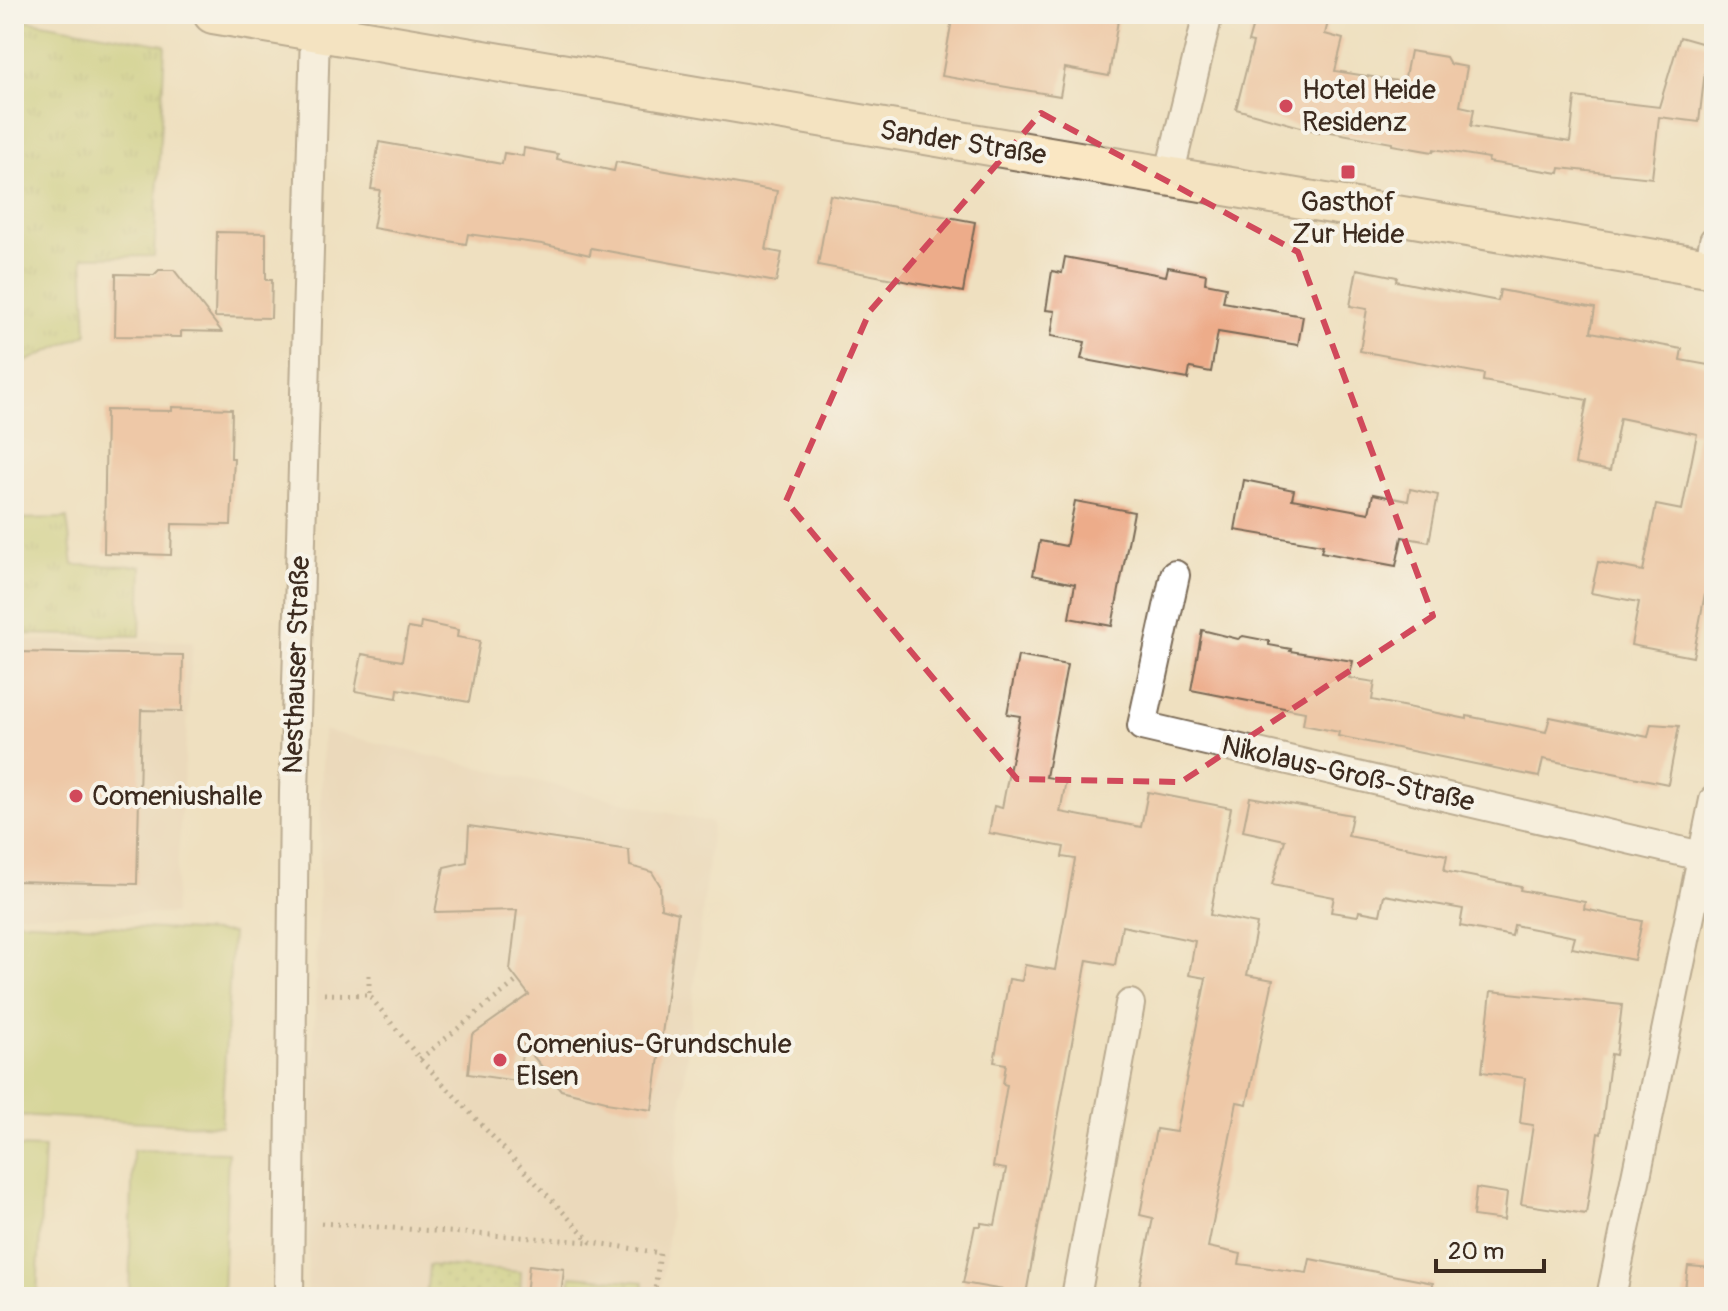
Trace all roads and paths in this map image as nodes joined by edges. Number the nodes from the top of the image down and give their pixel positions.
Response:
1 (213, 14) edge
2 (1208, 14) edge
3 (307, 26) edge
4 (1169, 176) junction
5 (1712, 260) edge
6 (1175, 575) dead end
7 (1714, 800) edge
8 (1709, 858) edge
9 (369, 975) dead end
10 (518, 980) dead end
11 (291, 993) junction
12 (369, 995) junction
13 (1130, 1004) dead end
14 (420, 1059) junction
15 (291, 1221) junction
16 (591, 1242) junction
17 (289, 1297) edge
18 (654, 1297) edge
19 (1076, 1297) edge
20 (1611, 1297) edge

1 - 3 street, Sander Straße
2 - 4 street
3 - 4 street, Sander Straße
3 - 11 street, Nesthauser Straße
4 - 5 street, Sander Straße
6 - 8 street, Nikolaus-Groß-Straße
7 - 8 street
8 - 20 street
9 - 12 path
10 - 14 path
11 - 12 path
11 - 15 street, Nesthauser Straße
12 - 14 path
13 - 19 street
14 - 16 path
15 - 16 path
15 - 17 street, Nesthauser Straße
16 - 18 path

